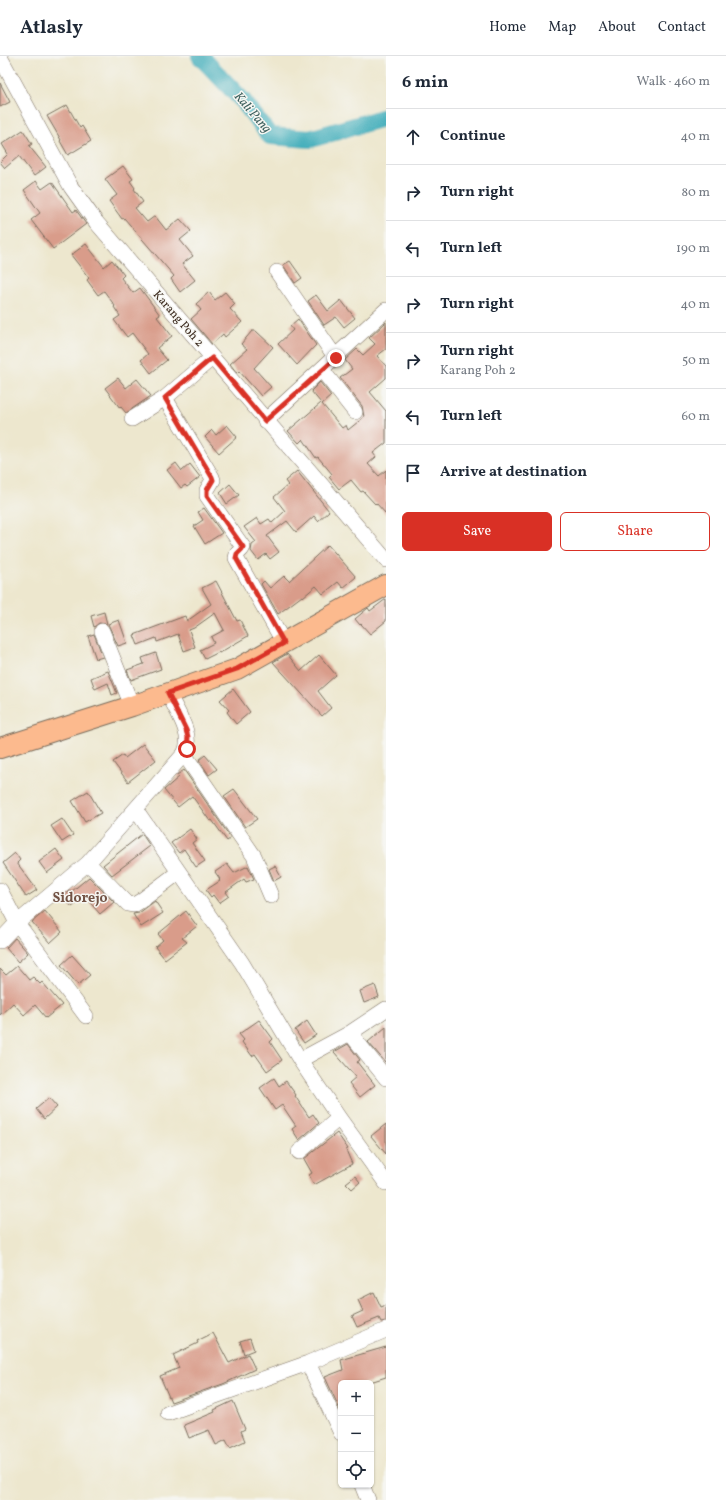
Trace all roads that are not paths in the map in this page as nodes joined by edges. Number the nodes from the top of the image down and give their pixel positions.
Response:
1 (0, 56) edge
2 (277, 272) dead end
3 (386, 310) edge
4 (212, 358) junction
5 (336, 358) junction
6 (322, 370) junction
7 (165, 398) junction
8 (356, 412) dead end
9 (132, 419) dead end
10 (265, 421) junction
11 (386, 560) edge
12 (386, 585) edge
13 (102, 631) dead end
14 (284, 643) junction
15 (168, 693) junction
16 (132, 706) junction
17 (0, 748) edge
18 (184, 754) junction
19 (136, 810) junction
20 (88, 863) junction
21 (179, 872) junction
22 (0, 890) edge
23 (271, 896) dead end
24 (17, 923) junction
25 (0, 941) edge
26 (386, 1009) edge
27 (86, 1016) dead end
28 (350, 1033) junction
29 (300, 1060) junction
30 (386, 1078) edge
31 (339, 1118) junction
32 (299, 1152) dead end
33 (386, 1182) edge
34 (386, 1330) edge
35 (308, 1363) junction
36 (168, 1413) dead end
37 (338, 1428) edge
38 (363, 1488) edge
39 (368, 1500) edge

1 - 4 street, Karang Poh 2
2 - 5 street
3 - 5 street
4 - 7 street
4 - 10 street, Karang Poh 2
5 - 6 street
6 - 8 street
6 - 10 street
7 - 9 street
7 - 14 street
10 - 11 street, Karang Poh 2
12 - 14 main road
13 - 16 street
14 - 15 main road
15 - 16 main road
15 - 18 street
16 - 17 main road
18 - 19 street
18 - 23 street
19 - 20 street
19 - 21 street
20 - 21 street
20 - 24 street
21 - 29 street
22 - 24 street
24 - 25 street
24 - 27 street
26 - 28 street
28 - 29 street
28 - 30 street
29 - 31 street
31 - 32 street
31 - 33 street
34 - 35 street
35 - 36 street
35 - 37 street
38 - 39 street

